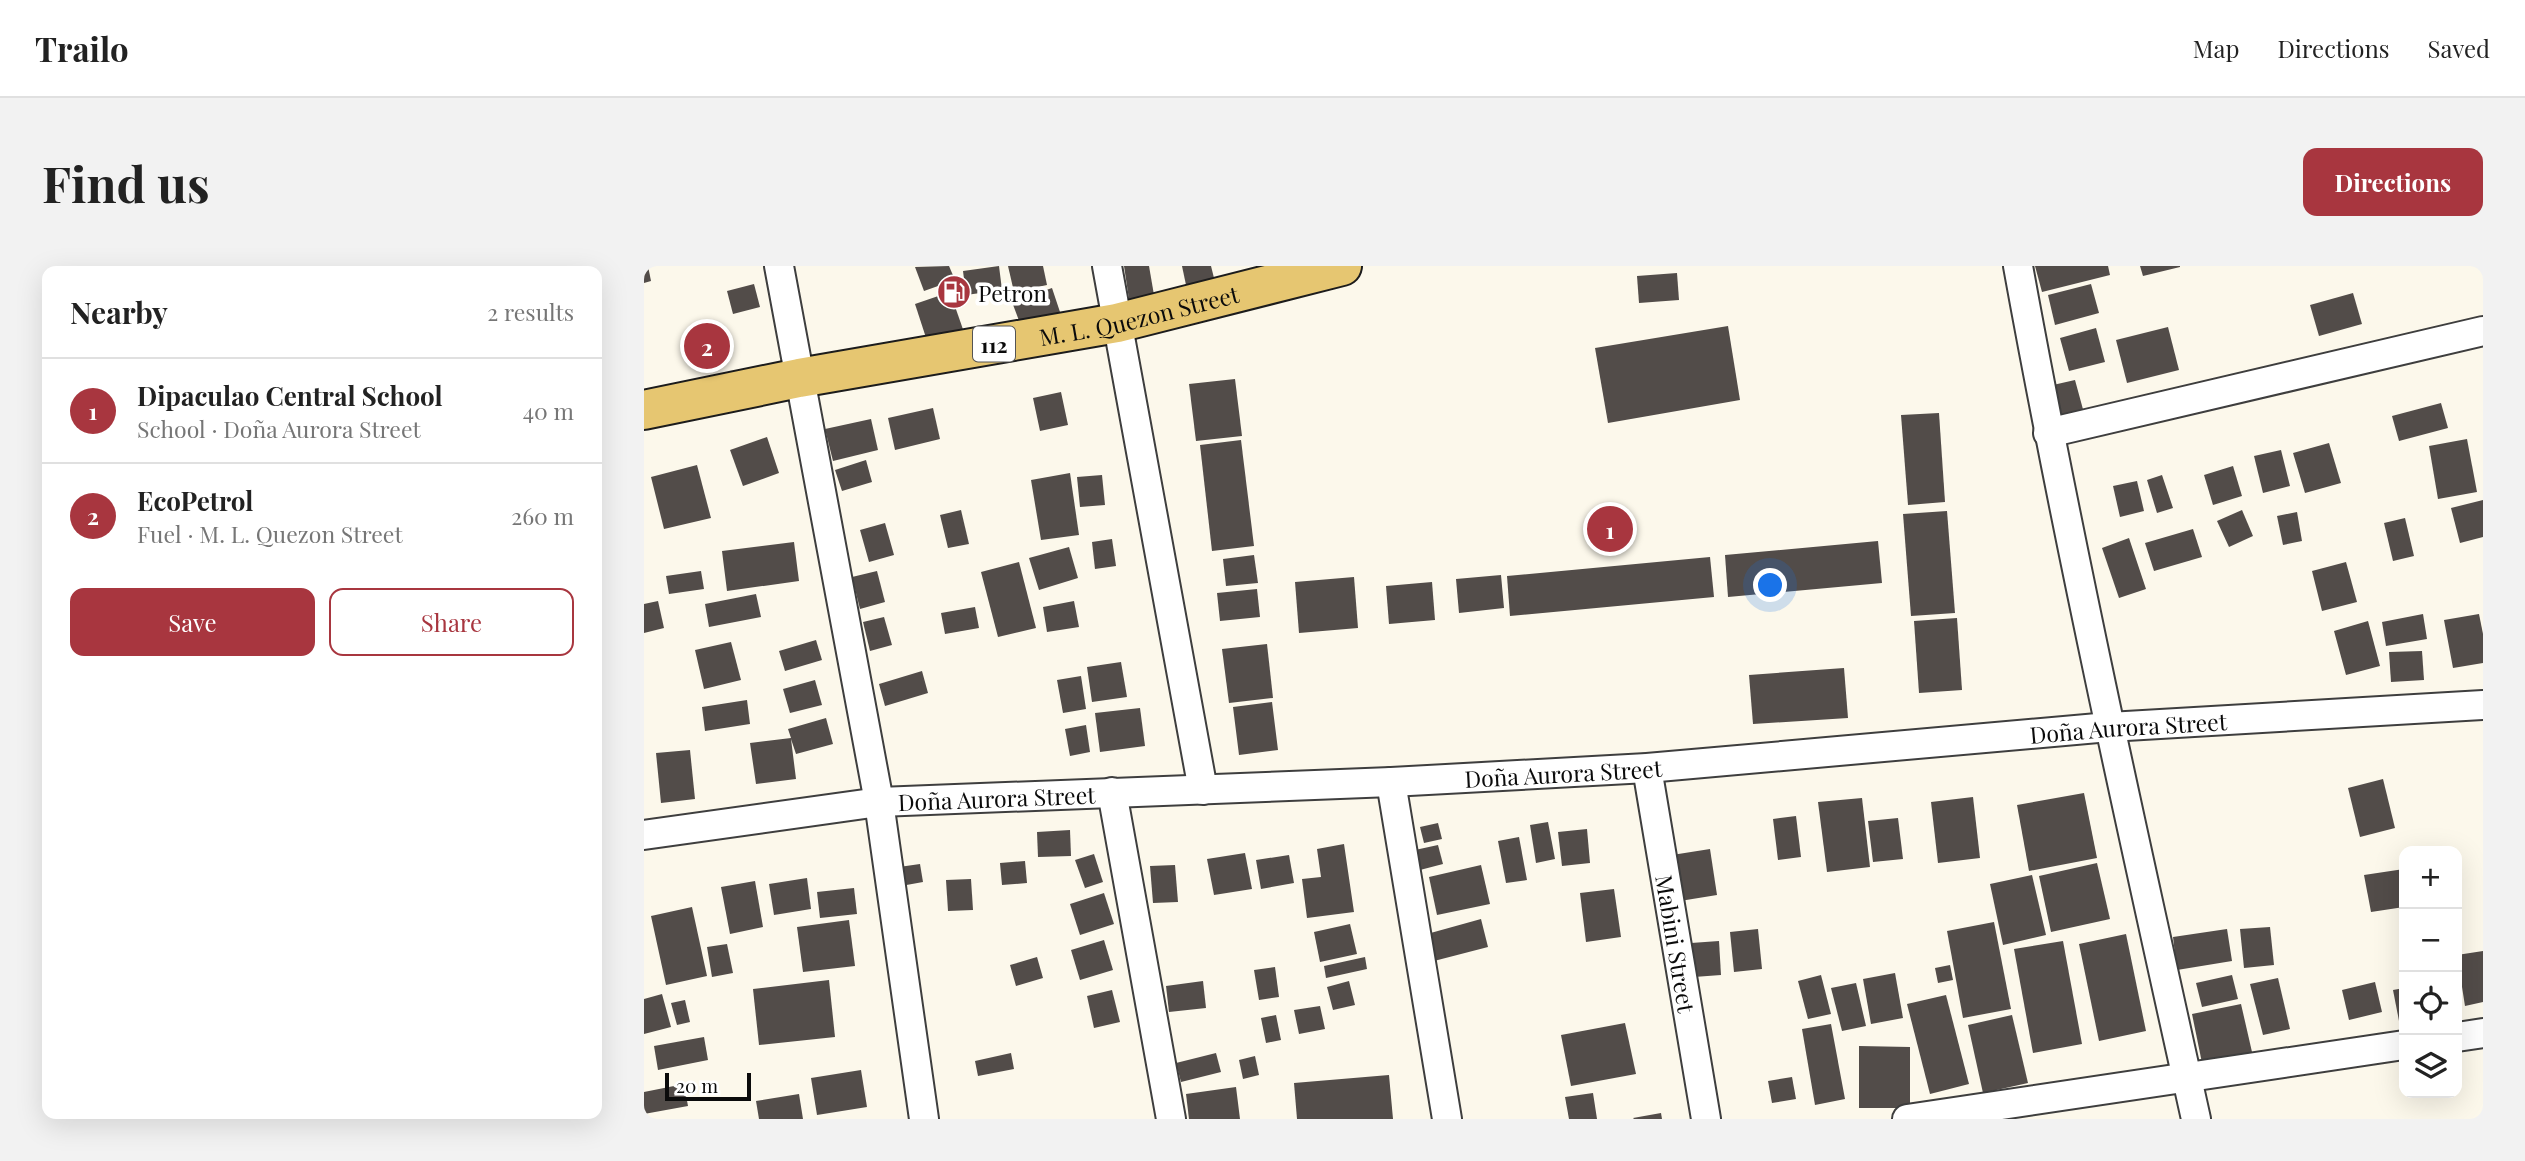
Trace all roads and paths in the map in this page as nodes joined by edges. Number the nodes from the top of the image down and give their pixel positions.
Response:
1 (779, 266) edge
2 (1107, 266) edge
3 (1342, 266) edge
4 (2018, 266) edge
5 (1118, 323) junction
6 (2483, 331) edge
7 (799, 378) junction
8 (644, 410) edge
9 (2048, 433) junction
10 (2483, 705) edge
11 (2109, 727) junction
12 (1647, 768) junction
13 (1391, 782) junction
14 (1203, 790) junction
15 (1112, 792) junction
16 (879, 802) junction
17 (644, 835) edge
18 (2483, 1033) edge
19 (2462, 1036) edge
20 (2399, 1046) edge
21 (2187, 1079) junction
22 (924, 1119) edge
23 (1171, 1119) edge
24 (1447, 1119) edge
25 (1706, 1119) edge
26 (1907, 1119) edge
27 (2196, 1119) edge

1 - 7 street
2 - 5 street
3 - 5 main road, M. L. Quezon Street / 112
4 - 9 street
5 - 7 main road, M. L. Quezon Street / 112
5 - 14 street
6 - 9 street
7 - 8 main road, M. L. Quezon Street / 112
7 - 16 street
9 - 11 street
10 - 11 street, Doña Aurora Street
11 - 12 street, Doña Aurora Street
11 - 21 street
12 - 13 street, Doña Aurora Street
12 - 25 street, Mabini Street
13 - 14 street, Doña Aurora Street
13 - 24 street
14 - 15 street, Doña Aurora Street
15 - 16 street, Doña Aurora Street
15 - 23 street
16 - 17 street, Doña Aurora Street
16 - 22 street
18 - 19 street
20 - 21 street
21 - 26 street
21 - 27 street

